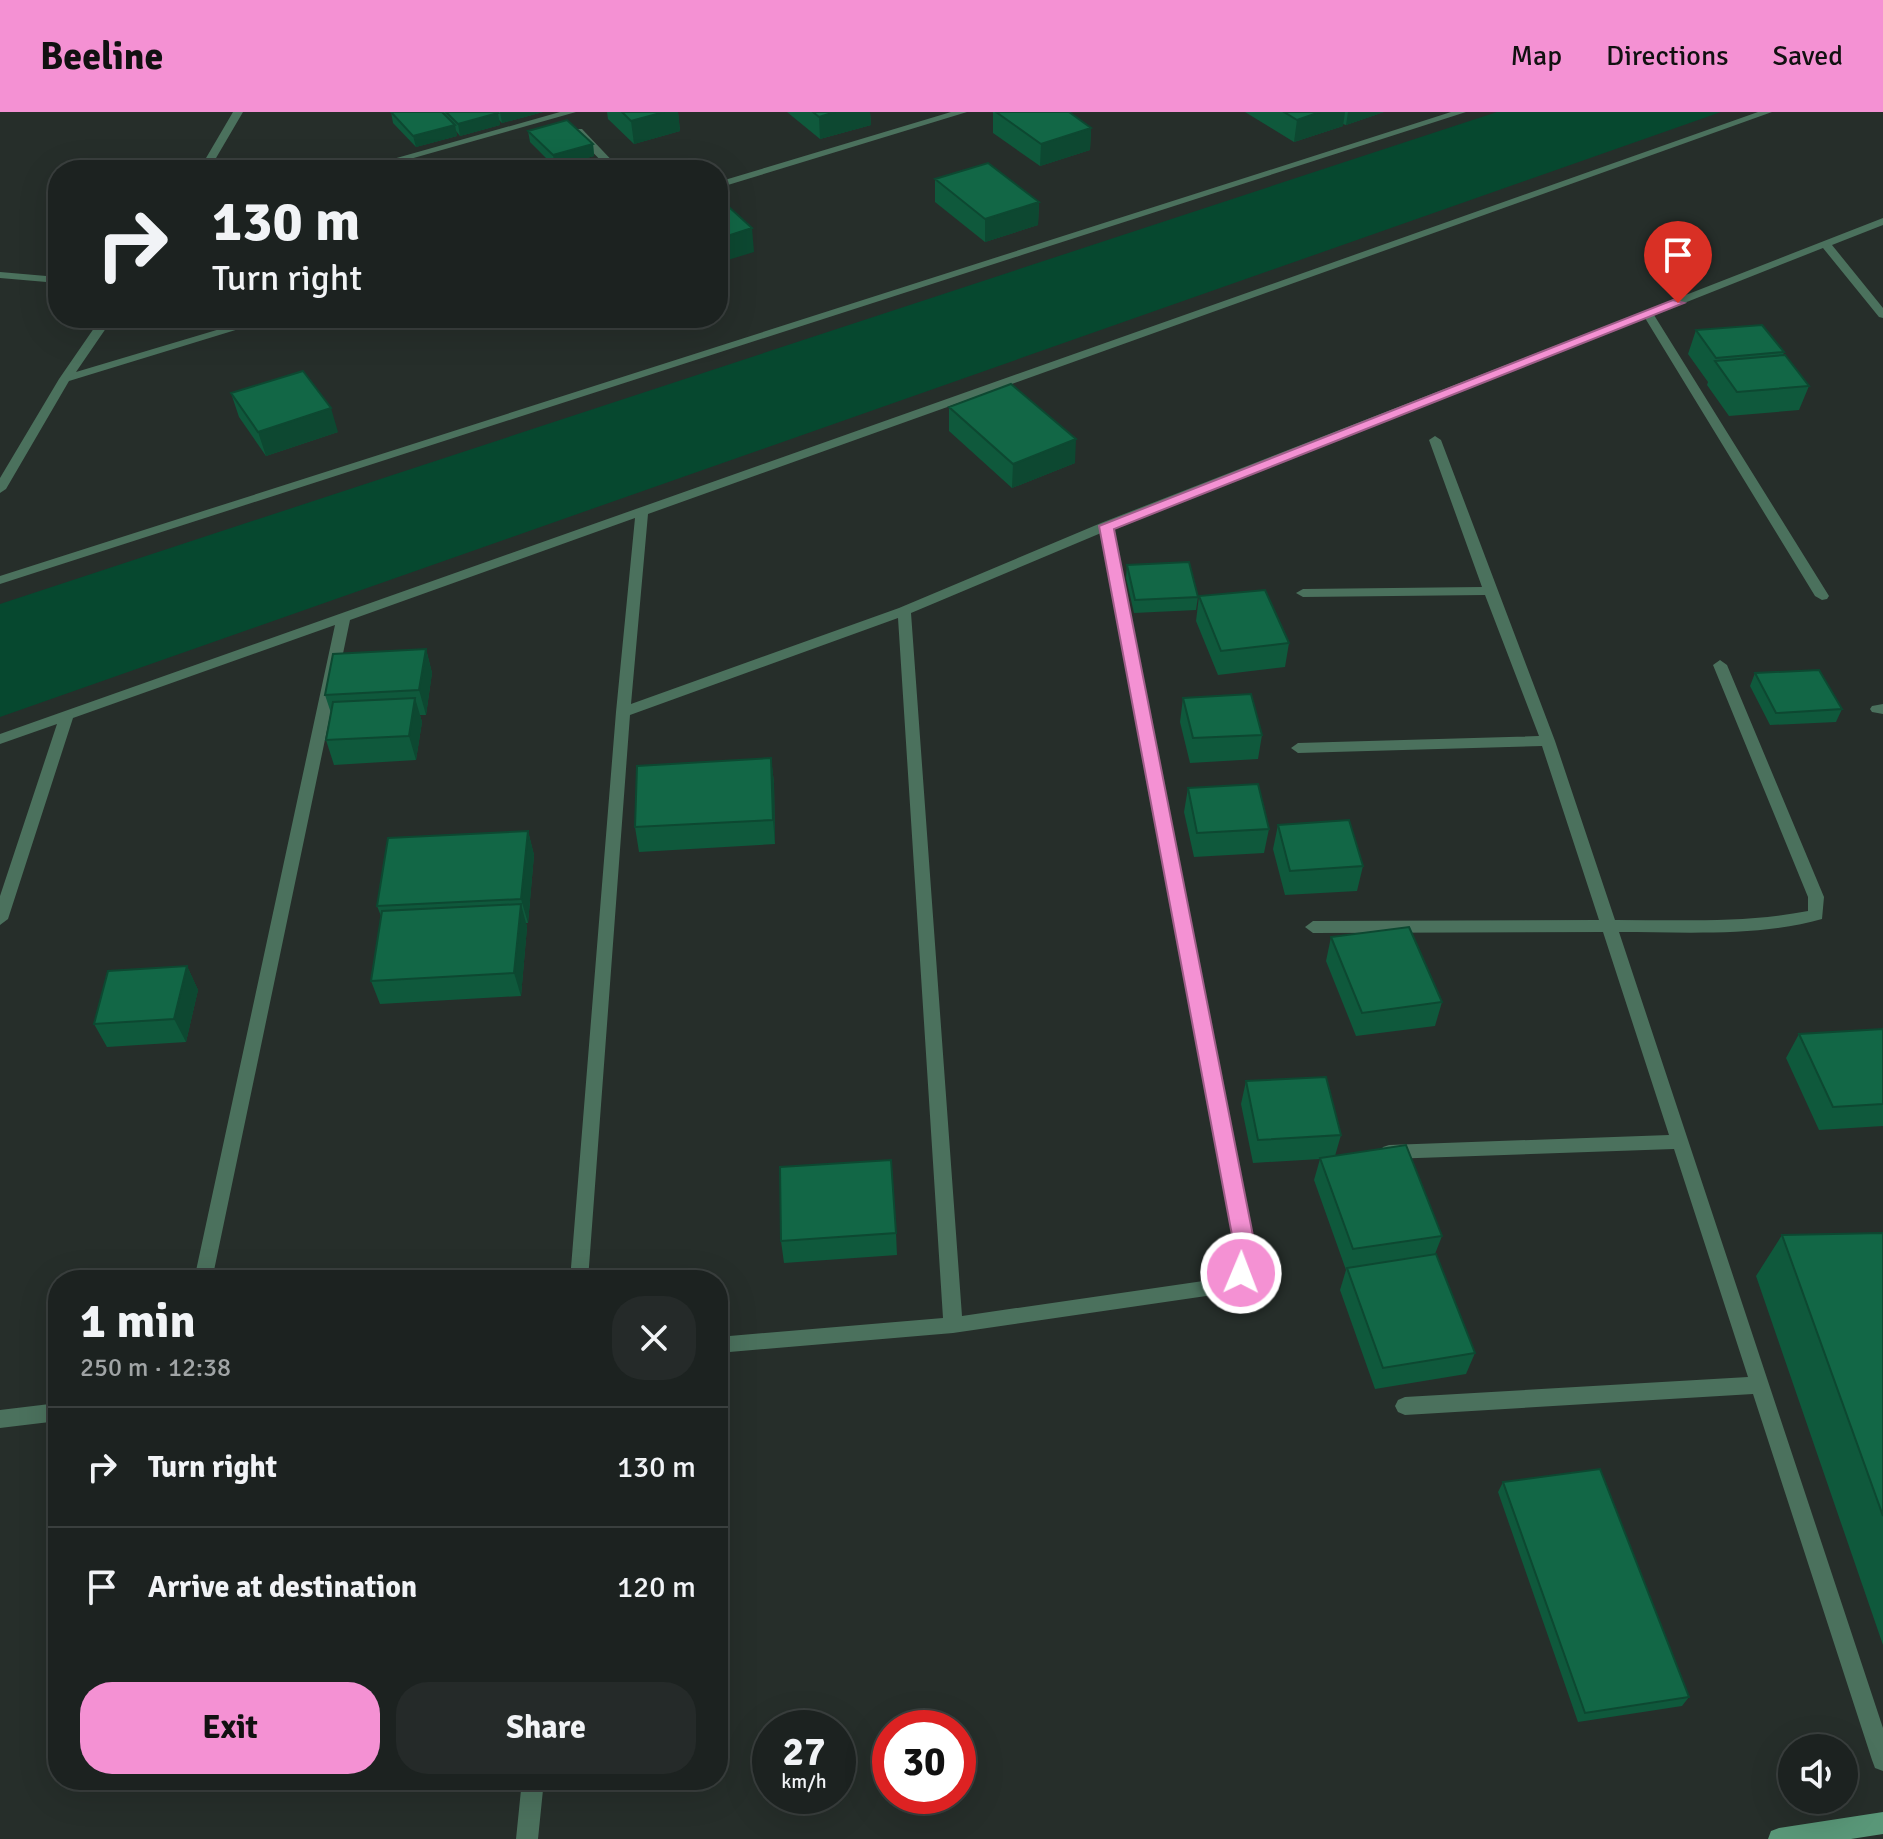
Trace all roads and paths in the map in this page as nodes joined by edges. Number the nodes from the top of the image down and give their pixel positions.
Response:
1 (238, 112) edge
2 (962, 112) edge
3 (1461, 112) edge
4 (1767, 112) edge
5 (566, 113) edge
6 (210, 160) edge
7 (395, 160) edge
8 (607, 160) edge
9 (728, 182) edge
10 (1883, 221) edge
11 (1826, 245) junction
12 (0, 275) edge
13 (48, 279) edge
14 (1648, 314) junction
15 (1883, 315) edge
16 (100, 328) edge
17 (236, 328) edge
18 (65, 379) junction
19 (1435, 440) dead end
20 (0, 489) edge
21 (642, 512) junction
22 (1106, 526) junction
23 (0, 580) edge
24 (1490, 591) junction
25 (1303, 593) dead end
26 (1822, 596) dead end
27 (904, 611) junction
28 (343, 619) junction
29 (1720, 665) dead end
30 (623, 712) junction
31 (67, 715) junction
32 (0, 739) edge
33 (1548, 741) junction
34 (1298, 748) dead end
35 (0, 919) edge
36 (1609, 926) junction
37 (1313, 927) dead end
38 (1680, 1142) junction
39 (1370, 1152) edge
40 (205, 1270) edge
41 (580, 1270) edge
42 (953, 1325) junction
43 (728, 1344) edge
44 (1760, 1385) junction
45 (1405, 1406) dead end
46 (48, 1413) edge
47 (0, 1419) edge
48 (1883, 1760) edge
49 (532, 1790) edge
50 (1883, 1823) edge
51 (527, 1839) edge
52 (1779, 1839) edge

1 - 6 street
2 - 9 street
3 - 23 street
4 - 21 street
5 - 7 street
5 - 8 street
10 - 11 street
11 - 14 street
11 - 15 street
12 - 13 street
14 - 22 street
14 - 26 street
16 - 18 street
17 - 18 street
18 - 20 street
19 - 24 street
21 - 28 street
21 - 30 street
22 - 27 street
22 - 42 street
24 - 25 street
24 - 33 street
27 - 30 street
27 - 42 street
28 - 31 street
28 - 40 street
29 - 36 street
30 - 41 street
31 - 32 street
31 - 35 street
33 - 34 street
33 - 36 street
36 - 37 street
36 - 38 street
38 - 39 street
38 - 44 street
42 - 43 street
44 - 45 street
44 - 48 street
46 - 47 street
49 - 51 street
50 - 52 main road

